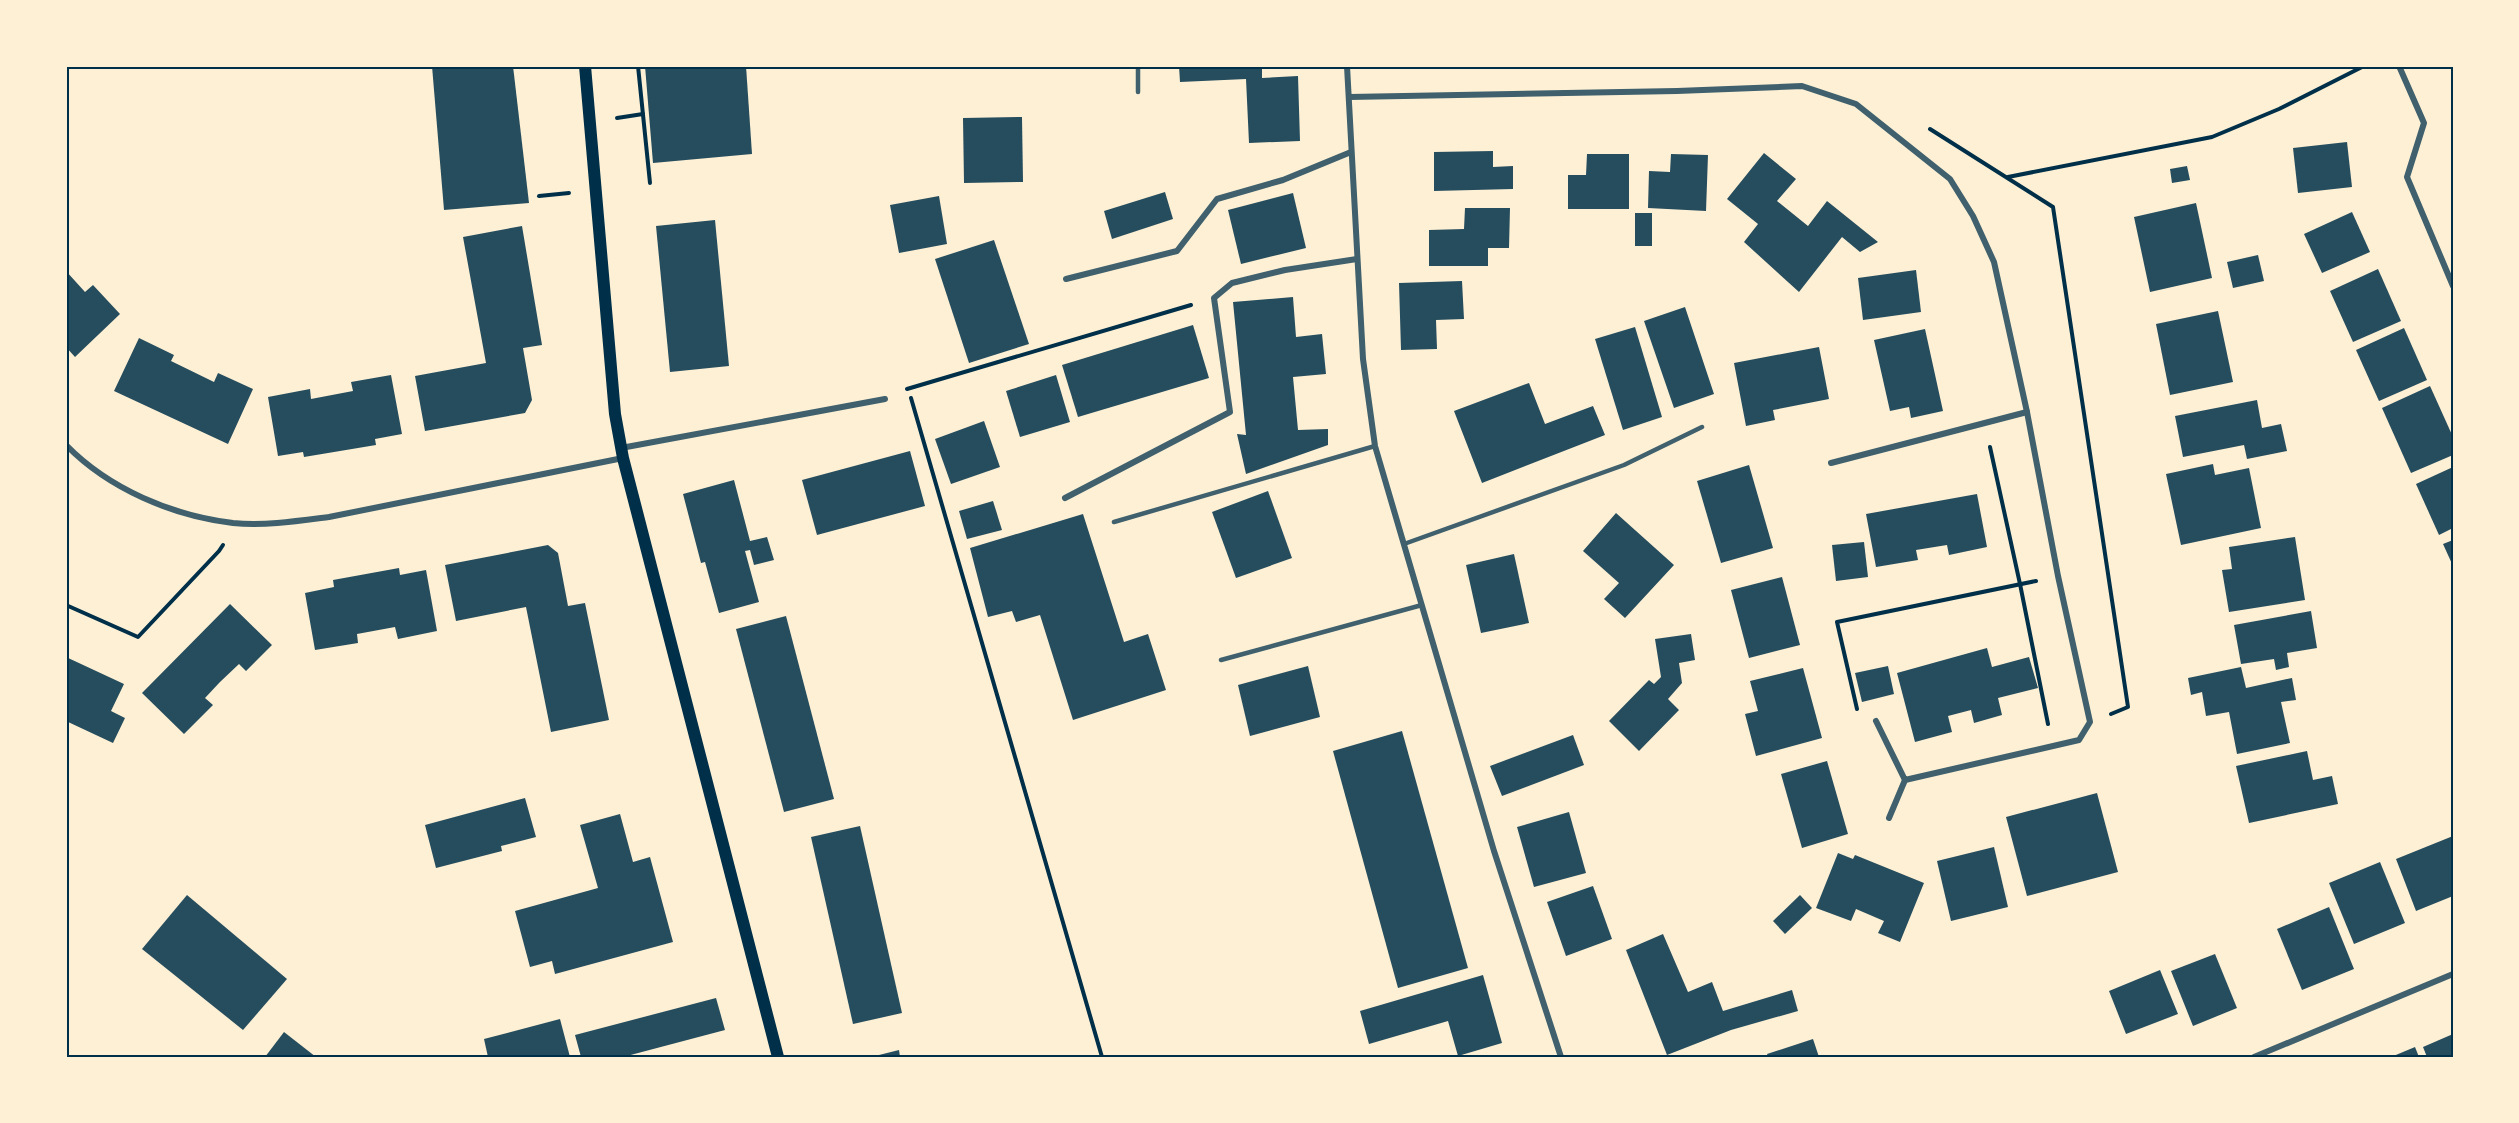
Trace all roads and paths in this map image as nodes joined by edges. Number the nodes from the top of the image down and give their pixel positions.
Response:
1 (585, 66) edge
2 (638, 66) edge
3 (1138, 66) edge
4 (1347, 66) edge
5 (2364, 66) edge
6 (2399, 66) edge
7 (1138, 92) dead end
8 (1349, 97) junction
9 (1924, 125) dead end
10 (1351, 152) junction
11 (2007, 177) junction
12 (650, 183) dead end
13 (1357, 259) junction
14 (1066, 279) dead end
15 (2453, 286) edge
16 (1214, 298) junction
17 (908, 388) junction
18 (885, 399) joint
19 (2027, 412) junction
20 (1984, 423) junction
21 (1702, 427) dead end
22 (66, 445) edge
23 (1375, 446) junction
24 (622, 453) junction
25 (1831, 464) dead end
26 (1065, 498) dead end
27 (1114, 522) dead end
28 (235, 523) junction
29 (1404, 544) junction
30 (2058, 576) junction
31 (2020, 584) junction
32 (66, 605) edge
33 (1422, 605) junction
34 (1221, 660) dead end
35 (1876, 721) joint
36 (2090, 722) junction
37 (2052, 746) junction
38 (1905, 780) junction
39 (1889, 818) dead end
40 (2453, 974) edge
41 (778, 1057) edge
42 (1102, 1057) edge
43 (1561, 1057) edge
44 (2254, 1057) edge

1 - 24 main road
2 - 12 path
3 - 7 lane
4 - 8 street
5 - 11 path
6 - 15 street
8 - 10 street
8 - 19 street
9 - 11 path
10 - 13 street
10 - 14 street
11 - 36 path
13 - 16 street
13 - 23 street
16 - 17 path
16 - 26 street
17 - 18 path
17 - 42 path
18 - 24 street
19 - 20 street
19 - 30 street
20 - 25 street
20 - 31 path
21 - 29 lane
22 - 28 street
23 - 27 lane
23 - 29 street
24 - 28 street
24 - 41 main road
28 - 32 path
29 - 33 street
30 - 31 path
30 - 36 street
31 - 35 path
31 - 37 path
33 - 34 lane
33 - 43 street
35 - 38 street
36 - 37 street
37 - 38 street
38 - 39 street
40 - 44 street

